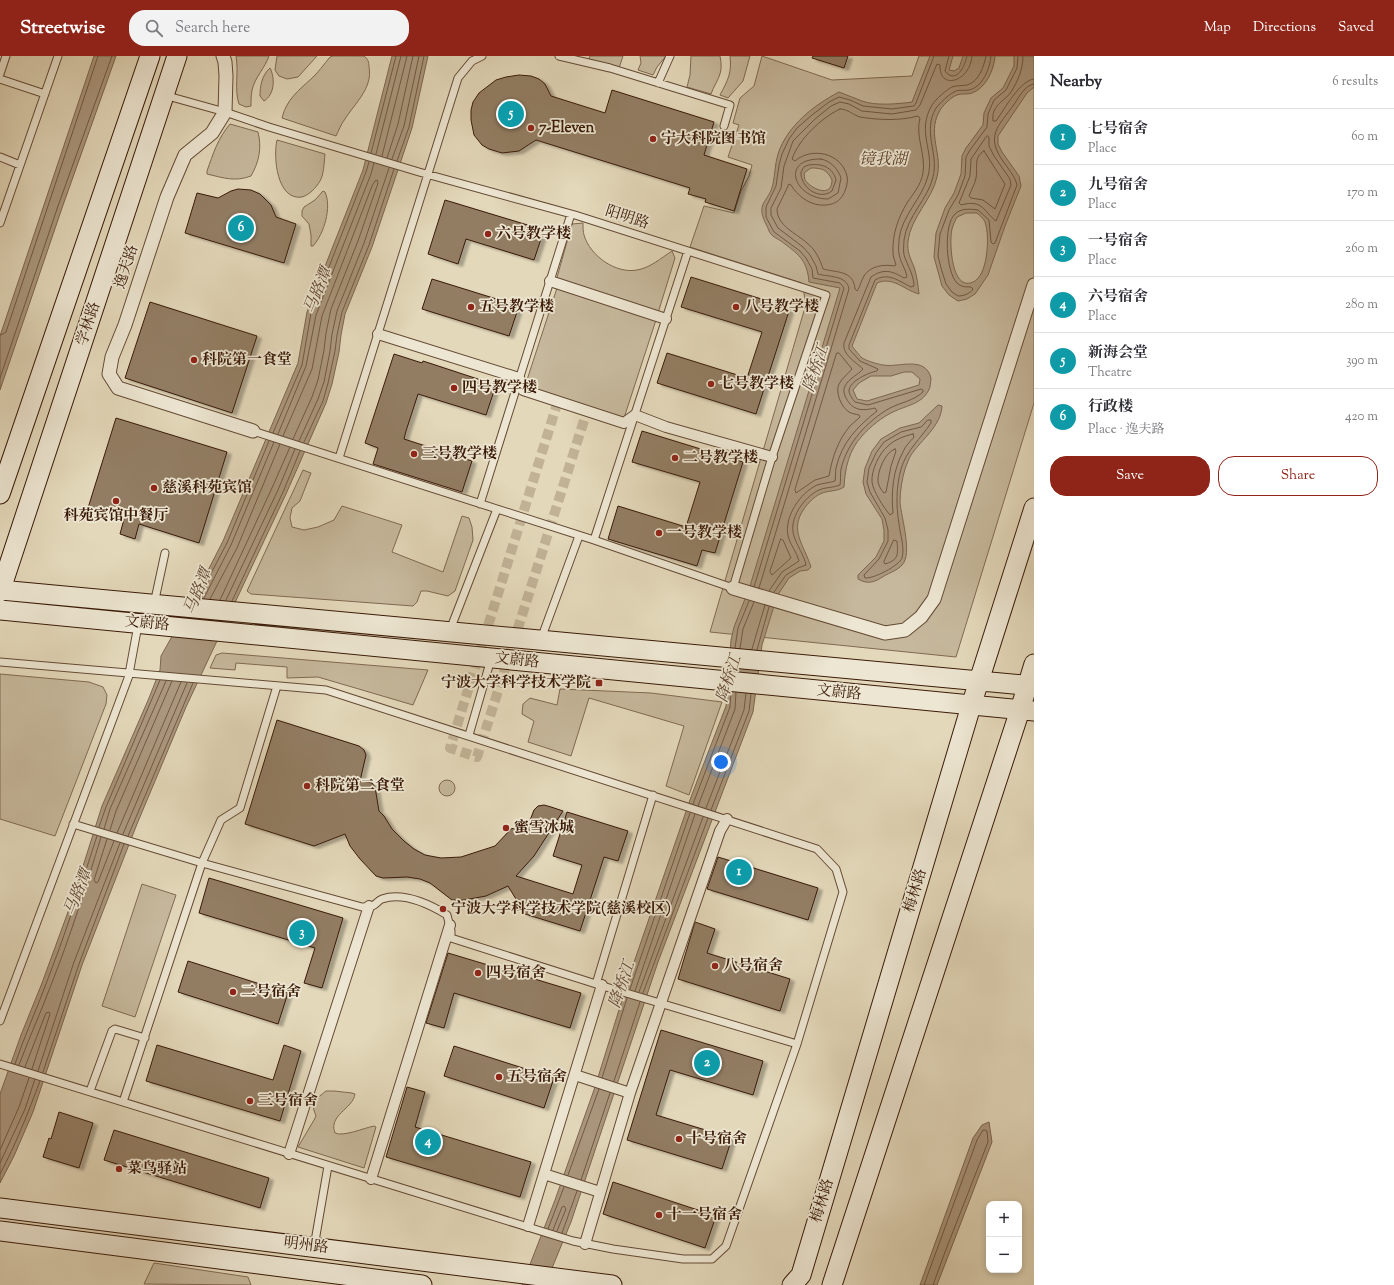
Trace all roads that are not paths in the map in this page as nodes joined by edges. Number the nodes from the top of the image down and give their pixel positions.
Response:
1 (6, 56) edge
2 (58, 56) edge
3 (150, 56) edge
4 (177, 56) edge
5 (223, 56) edge
6 (482, 56) edge
7 (559, 56) edge
8 (670, 56) edge
9 (0, 74) edge
10 (0, 79) edge
11 (658, 83) junction
12 (45, 94) junction
13 (164, 95) junction
14 (225, 112) junction
15 (724, 126) dead end
16 (0, 157) edge
17 (20, 165) junction
18 (429, 174) junction
19 (570, 214) junction
20 (0, 223) edge
21 (688, 251) junction
22 (550, 281) junction
23 (1034, 285) edge
24 (666, 319) junction
25 (378, 334) junction
26 (519, 378) junction
27 (635, 415) junction
28 (253, 431) joint
29 (772, 457) junction
30 (339, 458) junction
31 (0, 494) edge
32 (480, 504) junction
33 (1034, 508) edge
34 (497, 509) junction
35 (580, 536) junction
36 (594, 540) junction
37 (165, 553) dead end
38 (734, 588) junction
39 (0, 591) edge
40 (154, 604) junction
41 (0, 610) edge
42 (138, 624) junction
43 (449, 632) junction
44 (541, 640) junction
45 (491, 659) junction
46 (0, 662) edge
47 (1034, 664) edge
48 (129, 673) junction
49 (979, 681) junction
50 (277, 686) junction
51 (1031, 686) edge
52 (971, 706) junction
53 (1027, 711) edge
54 (469, 735) junction
55 (653, 795) junction
56 (724, 818) junction
57 (73, 824) junction
58 (202, 863) junction
59 (369, 906) junction
60 (450, 924) junction
61 (599, 984) junction
62 (661, 1004) junction
63 (0, 1021) edge
64 (144, 1038) junction
65 (797, 1044) junction
66 (4, 1065) edge
67 (575, 1075) junction
68 (90, 1091) junction
69 (630, 1093) junction
70 (123, 1102) junction
71 (289, 1154) junction
72 (328, 1166) junction
73 (544, 1174) junction
74 (371, 1179) junction
75 (600, 1192) junction
76 (0, 1208) edge
77 (528, 1226) junction
78 (0, 1231) edge
79 (585, 1244) junction
80 (314, 1247) junction
81 (796, 1280) edge
82 (422, 1285) edge
83 (612, 1285) edge
84 (832, 1285) edge

1 - 9 lane
2 - 12 lane
3 - 31 main road, 学林路
4 - 13 main road, 学林路
5 - 14 street
6 - 18 lane
7 - 11 lane
8 - 11 lane
10 - 12 lane
11 - 15 lane
12 - 17 lane
13 - 14 lane, 阳明路
13 - 39 main road, 学林路
14 - 18 lane, 阳明路
14 - 28 street, 逸夫路
16 - 17 lane
17 - 20 lane
18 - 19 lane, 阳明路
18 - 25 lane
19 - 21 lane, 阳明路
19 - 22 lane
21 - 24 lane
21 - 29 lane, 阳明路
22 - 24 street
22 - 26 lane
23 - 38 street
24 - 27 lane
25 - 26 street
25 - 30 lane
26 - 27 street
26 - 32 lane
27 - 29 street
27 - 36 lane
28 - 30 lane
29 - 38 lane
30 - 32 lane
32 - 34 lane
33 - 49 main road, 梅林路
34 - 35 lane
34 - 43 lane
35 - 36 lane
35 - 44 lane
36 - 38 lane
37 - 40 lane
39 - 40 main road, 文蔚路
40 - 43 main road, 文蔚路
41 - 42 main road, 文蔚路
42 - 45 main road, 文蔚路
42 - 48 lane
43 - 44 main road, 文蔚路
44 - 49 main road, 文蔚路
45 - 52 main road, 文蔚路
45 - 54 lane
46 - 48 lane
47 - 51 main road
48 - 50 lane
48 - 57 lane
49 - 51 main road, 文蔚路
49 - 52 main road, 梅林路
50 - 54 lane
50 - 58 lane
51 - 53 main road
52 - 53 main road, 文蔚路
52 - 81 main road, 梅林路
53 - 84 main road
54 - 55 lane
55 - 56 lane
55 - 61 lane
56 - 62 street
56 - 65 lane
57 - 58 lane
57 - 63 lane
58 - 59 lane
58 - 64 lane
59 - 60 lane
59 - 71 street
60 - 61 lane
60 - 74 street
61 - 62 lane
61 - 67 street
62 - 65 lane
62 - 69 street
64 - 68 lane
64 - 70 lane
65 - 79 lane
66 - 68 lane
67 - 69 street
67 - 73 street
68 - 70 lane
69 - 75 street
70 - 71 lane
71 - 72 lane
72 - 74 lane
72 - 80 lane
73 - 75 street
73 - 77 street
74 - 77 lane
75 - 79 street
76 - 80 main road, 明州路
77 - 79 lane
78 - 82 main road, 明州路
80 - 83 main road, 明州路

